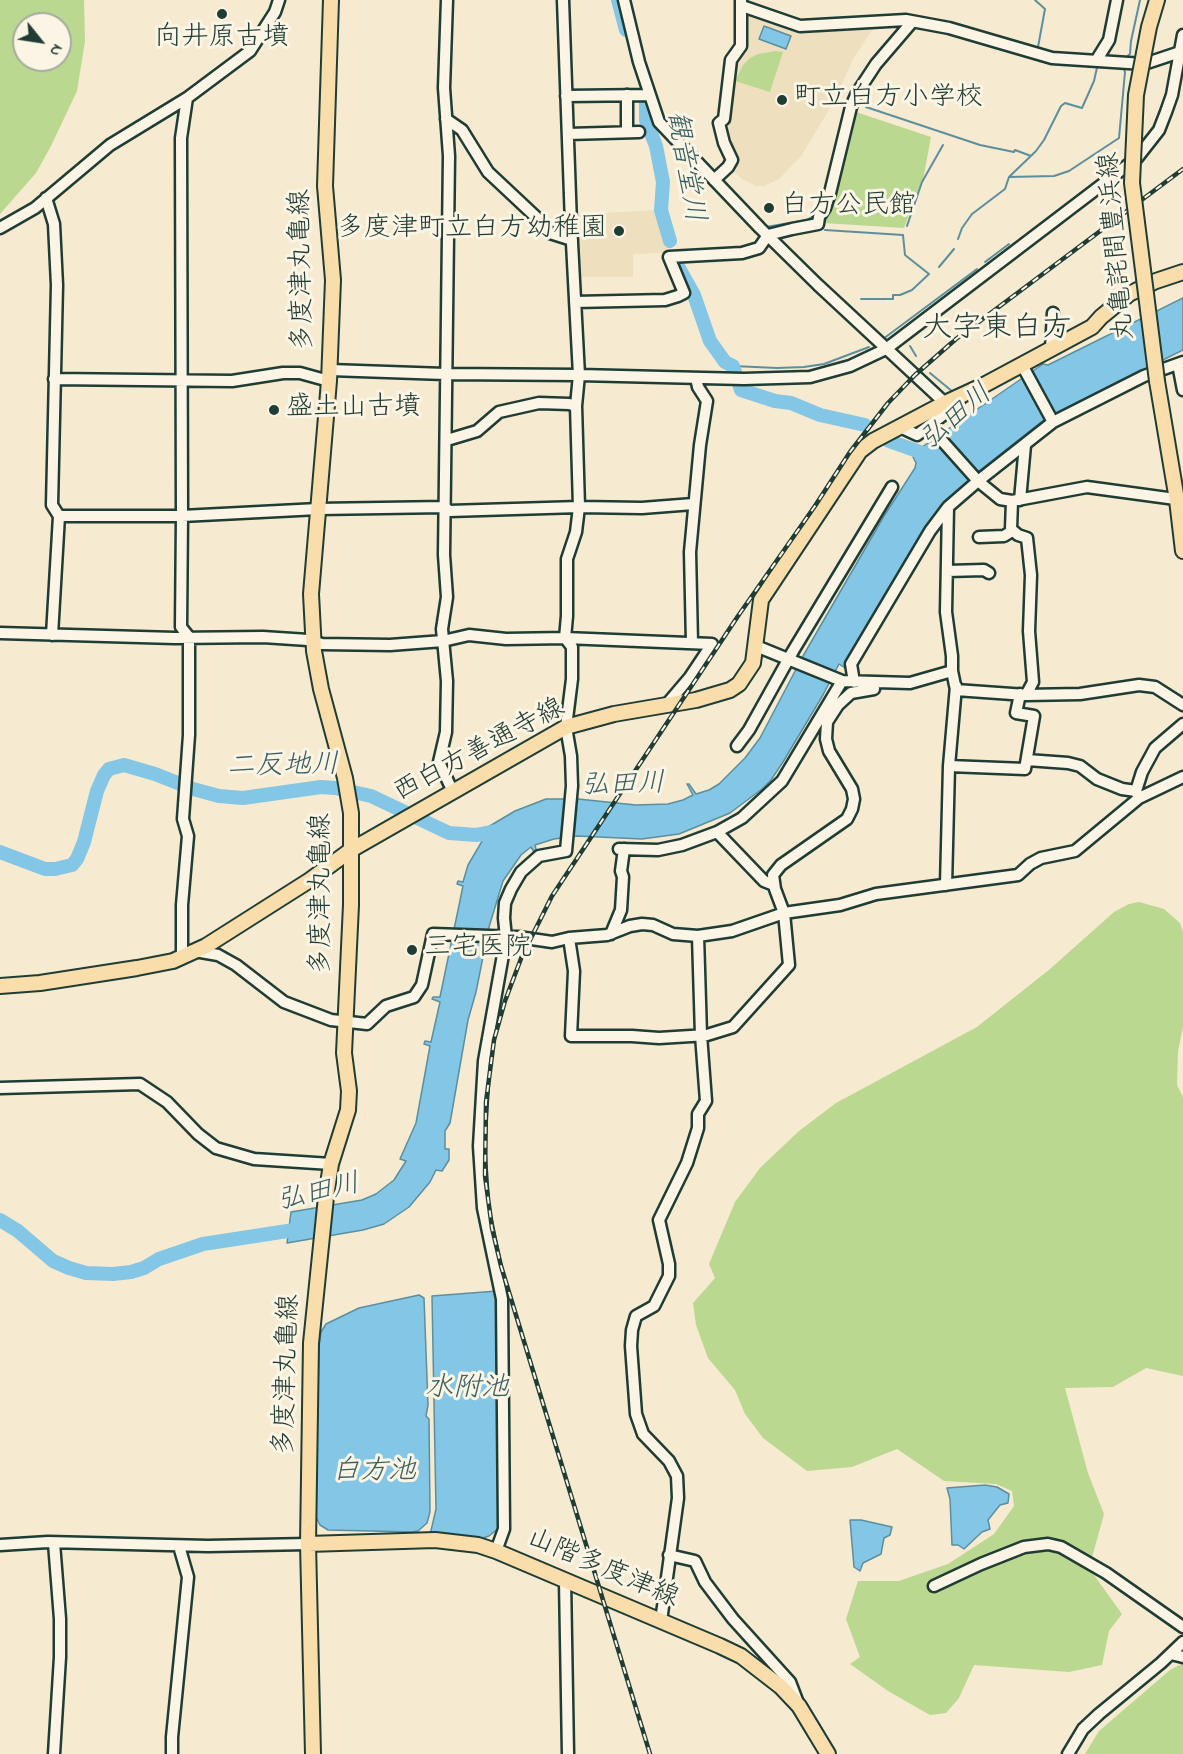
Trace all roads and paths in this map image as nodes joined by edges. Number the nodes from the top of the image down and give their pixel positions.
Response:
1 (331, 0) edge
2 (447, 0) edge
3 (563, 0) edge
4 (624, 0) edge
5 (1117, 0) edge
6 (1157, 0) edge
7 (281, 1) edge
8 (741, 3) edge
9 (912, 22) junction
10 (1183, 34) edge
11 (1181, 52) edge
12 (1099, 61) junction
13 (627, 95) junction
14 (650, 95) junction
15 (566, 96) junction
16 (187, 98) junction
17 (446, 119) junction
18 (568, 134) junction
19 (714, 180) junction
20 (46, 198) junction
21 (0, 228) edge
22 (768, 236) junction
23 (572, 240) junction
24 (1183, 272) edge
25 (575, 302) junction
26 (1053, 313) dead end
27 (1051, 344) junction
28 (886, 349) junction
29 (1181, 363) edge
30 (1023, 366) junction
31 (445, 374) junction
32 (329, 375) junction
33 (579, 375) junction
34 (696, 378) junction
35 (54, 379) junction
36 (181, 381) junction
37 (1183, 390) edge
38 (963, 395) junction
39 (945, 402) junction
40 (576, 406) junction
41 (1052, 420) junction
42 (930, 426) junction
43 (900, 428) junction
44 (447, 440) junction
45 (1025, 445) junction
46 (978, 480) junction
47 (892, 487) dead end
48 (1180, 500) edge
49 (1016, 501) junction
50 (693, 504) junction
51 (445, 507) junction
52 (579, 507) junction
53 (948, 507) junction
54 (318, 509) junction
55 (59, 516) junction
56 (182, 516) junction
57 (1183, 527) edge
58 (1012, 531) junction
59 (979, 537) dead end
60 (1183, 551) edge
61 (947, 571) junction
62 (989, 573) dead end
63 (0, 633) edge
64 (52, 635) junction
65 (189, 637) junction
66 (565, 638) junction
67 (444, 640) junction
68 (313, 641) junction
69 (692, 643) junction
70 (756, 646) junction
71 (792, 660) junction
72 (952, 671) junction
73 (842, 681) junction
74 (854, 682) junction
75 (873, 683) junction
76 (956, 686) junction
77 (1023, 694) junction
78 (667, 704) junction
79 (1183, 705) edge
80 (1183, 724) edge
81 (566, 727) junction
82 (737, 746) dead end
83 (1026, 760) junction
84 (949, 766) junction
85 (1183, 777) edge
86 (453, 792) junction
87 (1137, 794) junction
88 (717, 832) junction
89 (351, 850) junction
90 (774, 885) junction
91 (946, 885) junction
92 (784, 913) junction
93 (611, 934) junction
94 (698, 936) junction
95 (501, 937) junction
96 (569, 938) junction
97 (188, 954) junction
98 (0, 986) edge
99 (347, 1021) junction
100 (701, 1035) junction
101 (0, 1088) edge
102 (331, 1164) junction
103 (54, 1543) junction
104 (308, 1544) junction
105 (0, 1545) edge
106 (179, 1546) junction
107 (496, 1551) junction
108 (669, 1555) junction
109 (565, 1580) junction
110 (934, 1587) dead end
111 (661, 1622) junction
112 (1183, 1627) edge
113 (1183, 1642) edge
114 (1171, 1654) junction
115 (1183, 1657) edge
116 (799, 1706) junction
117 (54, 1754) edge
118 (172, 1754) edge
119 (313, 1754) edge
120 (568, 1754) edge
121 (828, 1754) edge
122 (1068, 1754) edge

1 - 32 main road, 多度津丸亀線
2 - 17 street
3 - 15 street
4 - 14 street
5 - 12 street
6 - 48 main road, 丸亀詫間豊浜線, bridge
7 - 16 street
8 - 9 street
8 - 19 street
9 - 12 street
9 - 22 street
10 - 11 street
11 - 12 street
11 - 28 street
13 - 14 street
13 - 15 street
13 - 18 street
14 - 19 street
15 - 18 street
16 - 20 street
16 - 36 street
17 - 23 street
17 - 31 street
18 - 23 street
19 - 22 street
20 - 21 street
20 - 35 street
22 - 25 street
22 - 28 street
23 - 25 street
24 - 27 main road, 西白方善通寺線
25 - 33 street
26 - 27 street
27 - 30 main road, 西白方善通寺線
28 - 34 street
28 - 39 street
29 - 37 street
29 - 41 street
30 - 38 main road, 西白方善通寺線
30 - 41 street
31 - 32 street
31 - 33 street
31 - 44 street
32 - 36 street
32 - 54 main road, 多度津丸亀線
33 - 34 street
33 - 40 street
34 - 50 street
35 - 36 street
35 - 55 street
36 - 56 street
38 - 39 main road, 西白方善通寺線
38 - 42 street
39 - 43 main road, 西白方善通寺線
40 - 44 street
40 - 52 street
41 - 45 street
42 - 43 street
42 - 46 street
43 - 70 main road, 西白方善通寺線
44 - 51 street
45 - 46 street
45 - 49 street
46 - 49 street
46 - 53 street
47 - 71 street
48 - 49 street
48 - 57 main road
48 - 60 main road
49 - 58 street
50 - 52 street
50 - 69 street
51 - 52 street
51 - 54 street
51 - 67 street
52 - 66 street
53 - 61 street
53 - 74 street
54 - 56 street
54 - 68 main road, 多度津丸亀線
55 - 56 street
55 - 64 street
56 - 65 street
58 - 59 street
58 - 77 street
61 - 62 street
61 - 72 street
63 - 64 street
64 - 65 street
65 - 68 street
65 - 97 street
66 - 67 street
66 - 69 street
66 - 81 street
67 - 68 street
67 - 86 street
68 - 89 main road, 多度津丸亀線
69 - 78 street
70 - 71 street
70 - 78 main road, 西白方善通寺線
71 - 73 street
71 - 82 street
72 - 75 street
72 - 76 street
73 - 74 street
73 - 88 street
74 - 75 street
75 - 90 street
76 - 77 street
76 - 84 street
77 - 79 street
77 - 83 street
78 - 81 main road, 西白方善通寺線
80 - 87 street
81 - 86 main road, 西白方善通寺線
81 - 95 street
83 - 84 street
83 - 87 street
84 - 91 street
85 - 87 street
86 - 89 main road, 西白方善通寺線
87 - 91 street
88 - 90 street
88 - 93 street
89 - 97 main road, 西白方善通寺線
89 - 99 main road, 多度津丸亀線
90 - 92 street
91 - 92 street
92 - 94 street
92 - 100 street
93 - 94 street
93 - 96 street
94 - 100 street
95 - 96 street
95 - 99 street
95 - 107 street
96 - 100 street
97 - 98 main road, 西白方善通寺線
97 - 99 street
99 - 102 main road, 多度津丸亀線
100 - 108 street
101 - 102 street
102 - 104 main road, 多度津丸亀線
103 - 105 street
103 - 106 street
103 - 117 street
104 - 106 street
104 - 107 main road, 山階多度津線
104 - 119 main road, 多度津丸亀線
106 - 118 street
107 - 109 main road, 山階多度津線
108 - 111 street
108 - 116 street
109 - 111 main road, 山階多度津線
109 - 120 street
110 - 112 street
111 - 116 main road, 山階多度津線
113 - 114 street
114 - 115 street
114 - 122 street
116 - 121 main road, 山階多度津線

